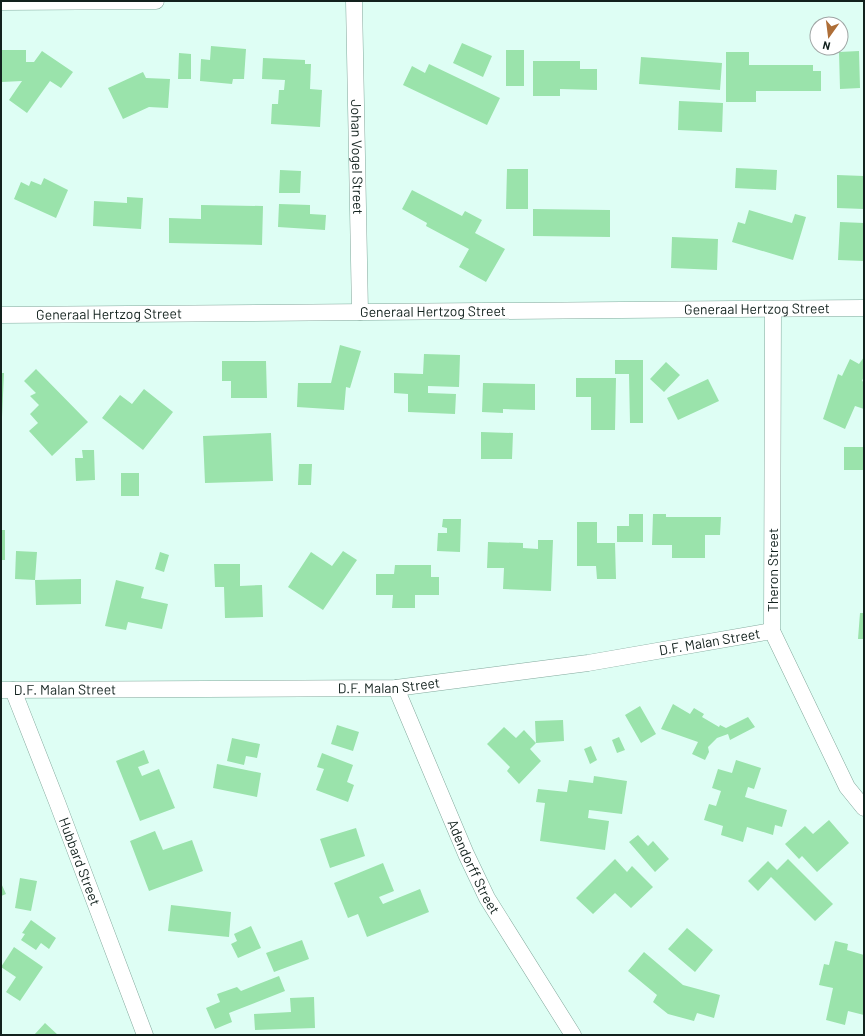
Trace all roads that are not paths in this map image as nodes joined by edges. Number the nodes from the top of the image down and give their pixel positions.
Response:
1 (156, 1) edge
2 (354, 1) edge
3 (1, 2) edge
4 (864, 308) edge
5 (773, 309) junction
6 (360, 312) junction
7 (1, 316) edge
8 (772, 631) junction
9 (396, 688) junction
10 (7, 690) edge
11 (864, 808) edge
12 (145, 1035) edge
13 (573, 1035) edge

1 - 3 street
2 - 6 street, Johan Vogel Street
4 - 5 street, Generaal Hertzog Street
5 - 6 street, Generaal Hertzog Street
5 - 8 street, Theron Street
6 - 7 street, Generaal Hertzog Street
8 - 9 street, D.F. Malan Street
8 - 11 street, Theron Street
9 - 10 street, D.F. Malan Street
9 - 13 street, Adendorff Street
10 - 12 street, Hubbard Street

